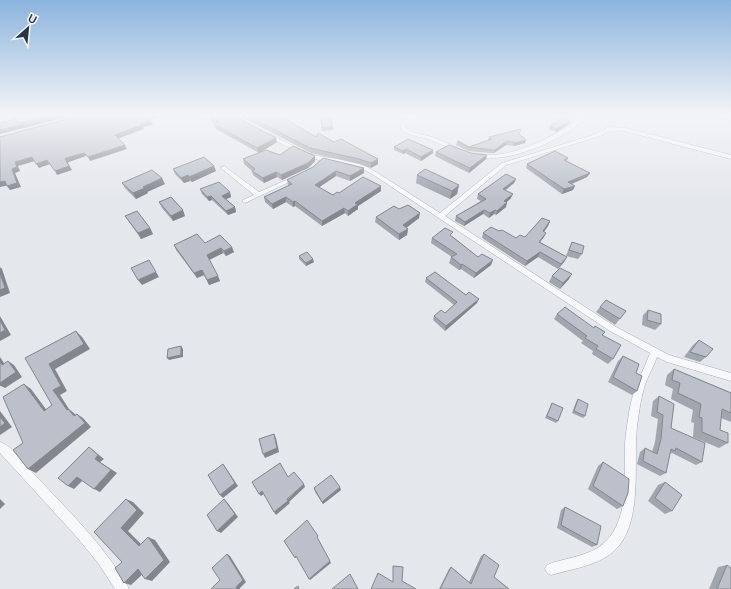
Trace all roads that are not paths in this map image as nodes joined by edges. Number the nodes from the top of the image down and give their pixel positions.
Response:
1 (284, 142) edge
2 (441, 142) edge
3 (541, 142) edge
4 (574, 142) edge
5 (676, 142) edge
6 (463, 152) edge
7 (469, 154) edge
8 (501, 157) junction
9 (731, 157) edge
10 (504, 164) junction
11 (224, 168) dead end
12 (304, 174) edge
13 (258, 195) junction
14 (245, 201) dead end
15 (441, 216) junction
16 (655, 352) junction
17 (731, 377) edge
18 (0, 448) edge
19 (551, 569) dead end
20 (123, 589) edge

1 - 15 street
2 - 6 street
3 - 8 street
4 - 10 street
5 - 9 street
7 - 8 street
8 - 10 street
10 - 15 street
11 - 13 street
12 - 13 street
13 - 14 street
15 - 16 street
16 - 17 street
16 - 19 street
18 - 20 street

